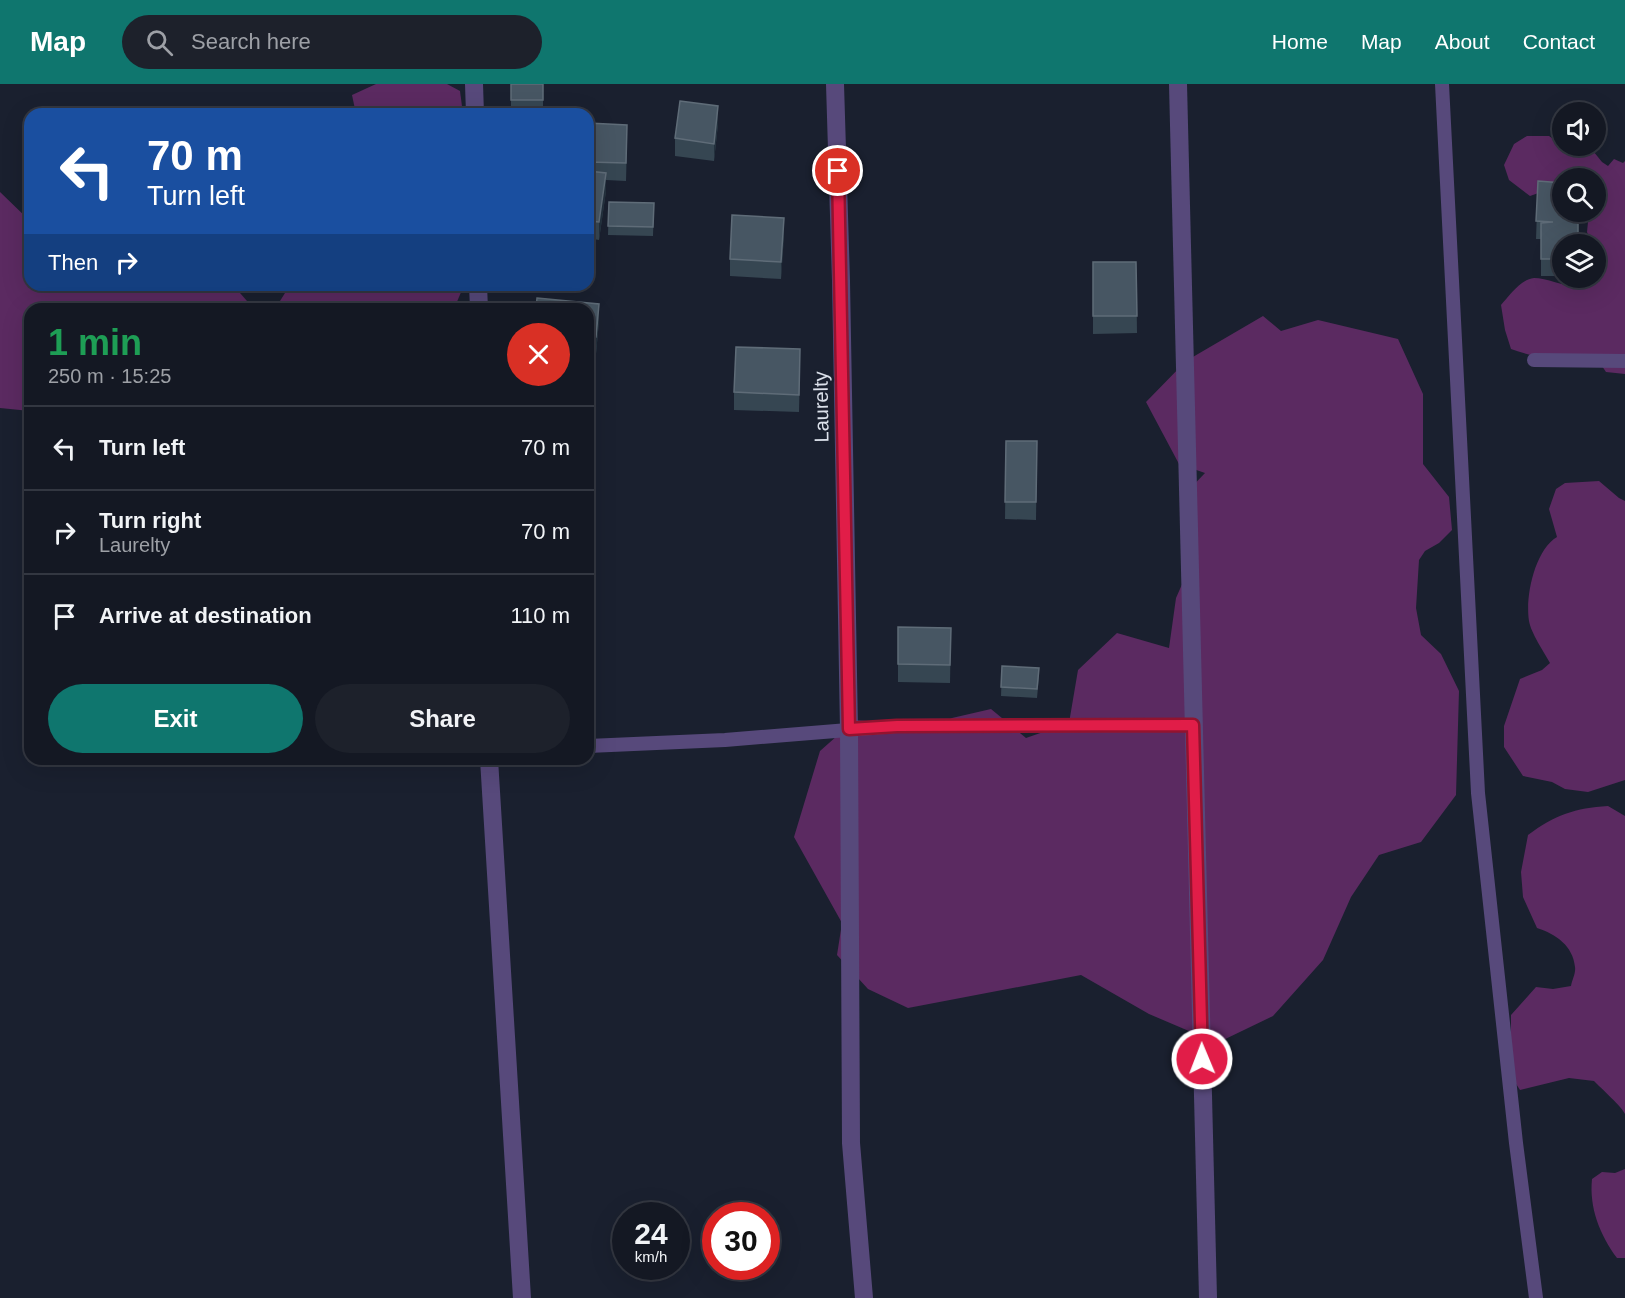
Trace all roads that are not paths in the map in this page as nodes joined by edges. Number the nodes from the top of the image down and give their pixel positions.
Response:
1 (474, 84) edge
2 (835, 84) edge
3 (1178, 84) edge
4 (1442, 84) edge
5 (474, 108) edge
6 (1534, 360) dead end
7 (1625, 361) edge
8 (1193, 725) junction
9 (849, 729) junction
10 (594, 746) edge
11 (489, 765) edge
12 (522, 1298) edge
13 (864, 1298) edge
14 (1208, 1298) edge
15 (1536, 1298) edge

1 - 5 street
2 - 9 street, Laurelty
3 - 8 street
4 - 15 lane
6 - 7 lane
8 - 9 lane
8 - 14 street
9 - 10 lane
9 - 13 street, Laurelty
11 - 12 street

